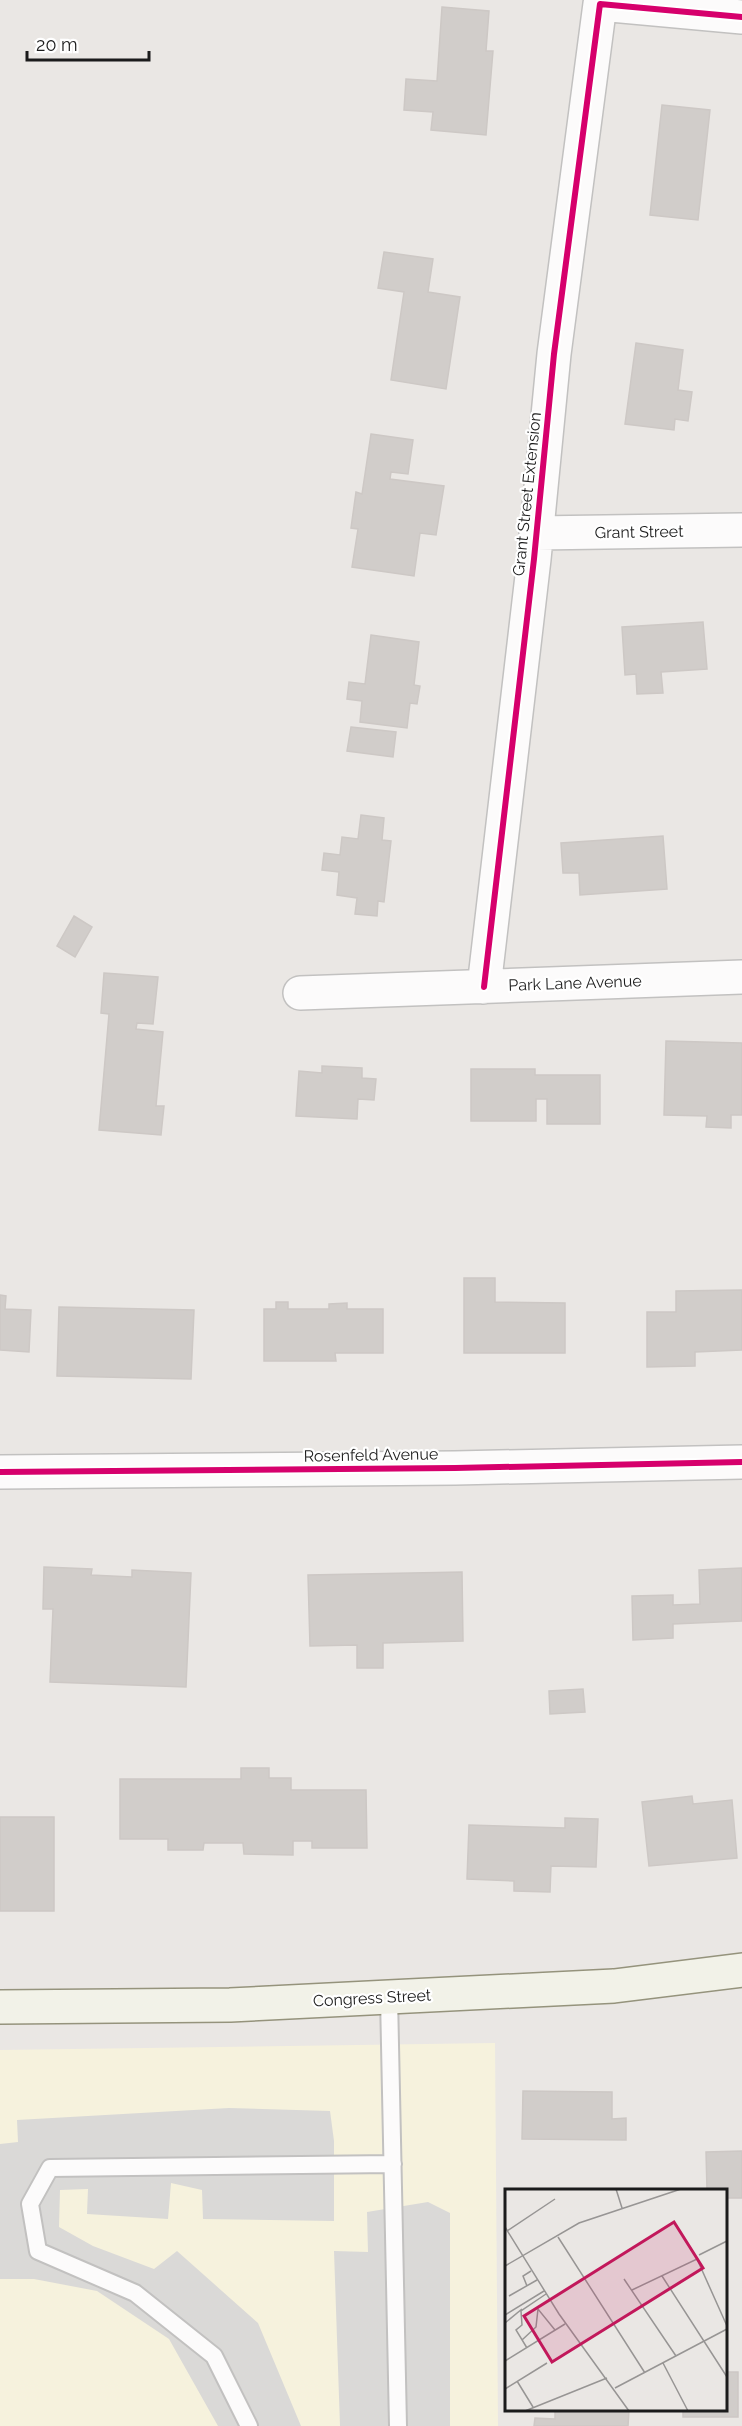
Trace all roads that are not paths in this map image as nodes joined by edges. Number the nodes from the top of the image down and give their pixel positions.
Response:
1 (742, 17) edge
2 (742, 530) edge
3 (536, 533) junction
4 (742, 977) edge
5 (484, 987) junction
6 (300, 993) dead end
7 (742, 1462) edge
8 (0, 1472) edge
9 (742, 1970) edge
10 (389, 1997) junction
11 (0, 2007) edge
12 (393, 2164) junction
13 (249, 2426) edge
14 (398, 2426) edge

1 - 3 street, Grant Street Extension
2 - 3 street, Grant Street
3 - 5 street, Grant Street Extension
4 - 5 street, Park Lane Avenue
5 - 6 street, Park Lane Avenue
7 - 8 street, Rosenfeld Avenue
9 - 10 main road, Congress Street
10 - 11 main road, Congress Street
10 - 12 lane
12 - 13 lane
12 - 14 lane

